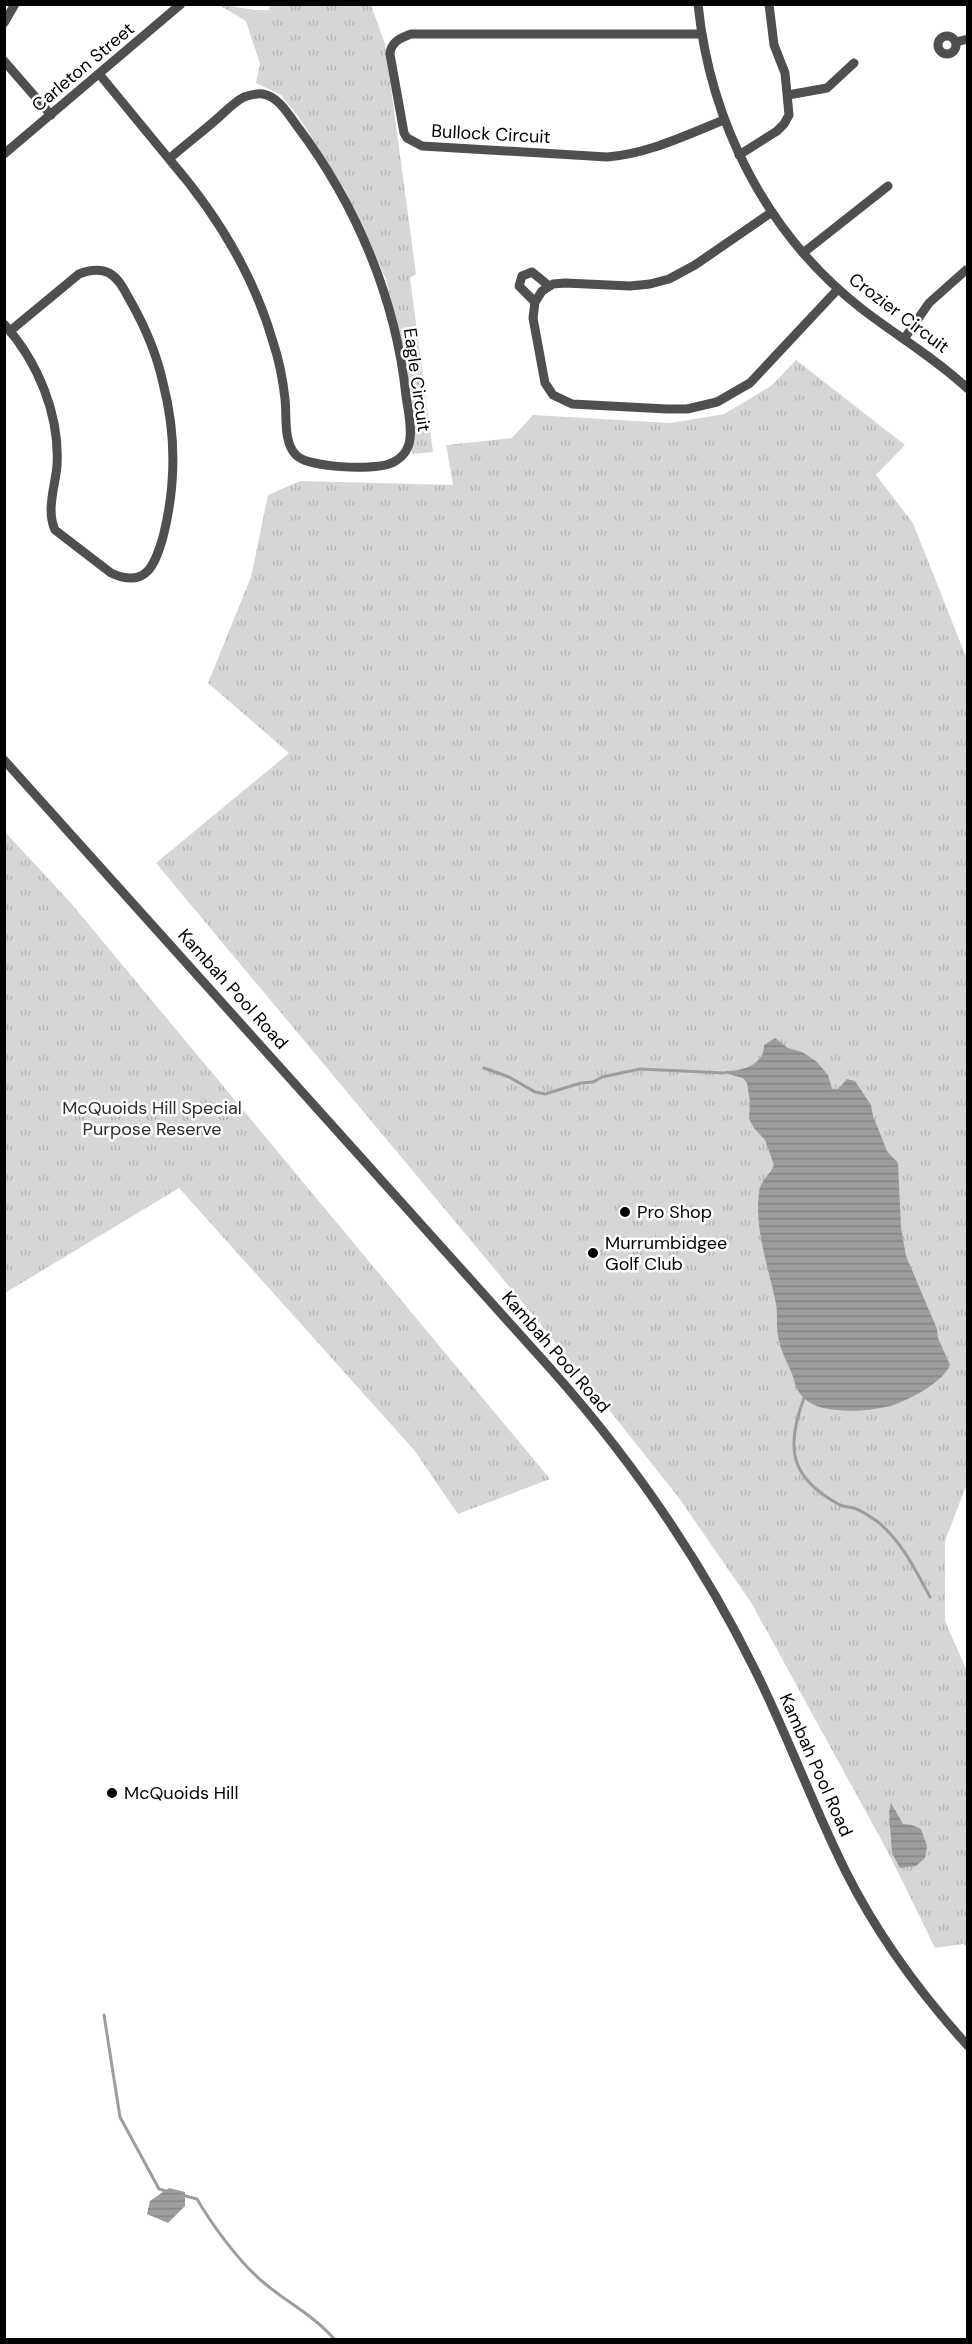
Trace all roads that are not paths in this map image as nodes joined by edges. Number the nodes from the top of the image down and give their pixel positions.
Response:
1 (15, 4) edge
2 (181, 4) edge
3 (698, 4) edge
4 (769, 4) edge
5 (4, 23) edge
6 (701, 34) junction
7 (968, 39) edge
8 (956, 42) dead end
9 (4, 61) edge
10 (854, 63) dead end
11 (100, 75) junction
12 (788, 95) junction
13 (51, 115) junction
14 (724, 120) junction
15 (4, 154) edge
16 (739, 155) junction
17 (169, 159) junction
18 (888, 186) dead end
19 (772, 212) junction
20 (803, 253) junction
21 (966, 270) dead end
22 (549, 286) junction
23 (838, 289) junction
24 (535, 302) junction
25 (7, 327) edge
26 (904, 339) junction
27 (968, 389) edge
28 (4, 760) edge
29 (968, 2046) edge

1 - 5 street
2 - 11 street, Carleton Street
3 - 6 street, Crozier Circuit
4 - 12 street
6 - 14 street, Crozier Circuit
6 - 14 street, Bullock Circuit
7 - 8 street
9 - 13 street
10 - 12 street
11 - 13 street, Carleton Street
11 - 17 street, Eagle Circuit
12 - 16 street
13 - 15 street, Carleton Street
14 - 16 street, Crozier Circuit
16 - 19 street, Crozier Circuit
17 - 17 street, Eagle Circuit
18 - 20 street
19 - 20 street, Crozier Circuit
19 - 22 street
20 - 23 street, Crozier Circuit
21 - 26 street
22 - 24 street
22 - 24 street
23 - 24 street
23 - 26 street, Crozier Circuit
25 - 25 street
26 - 27 street, Crozier Circuit
28 - 29 street, Kambah Pool Road

